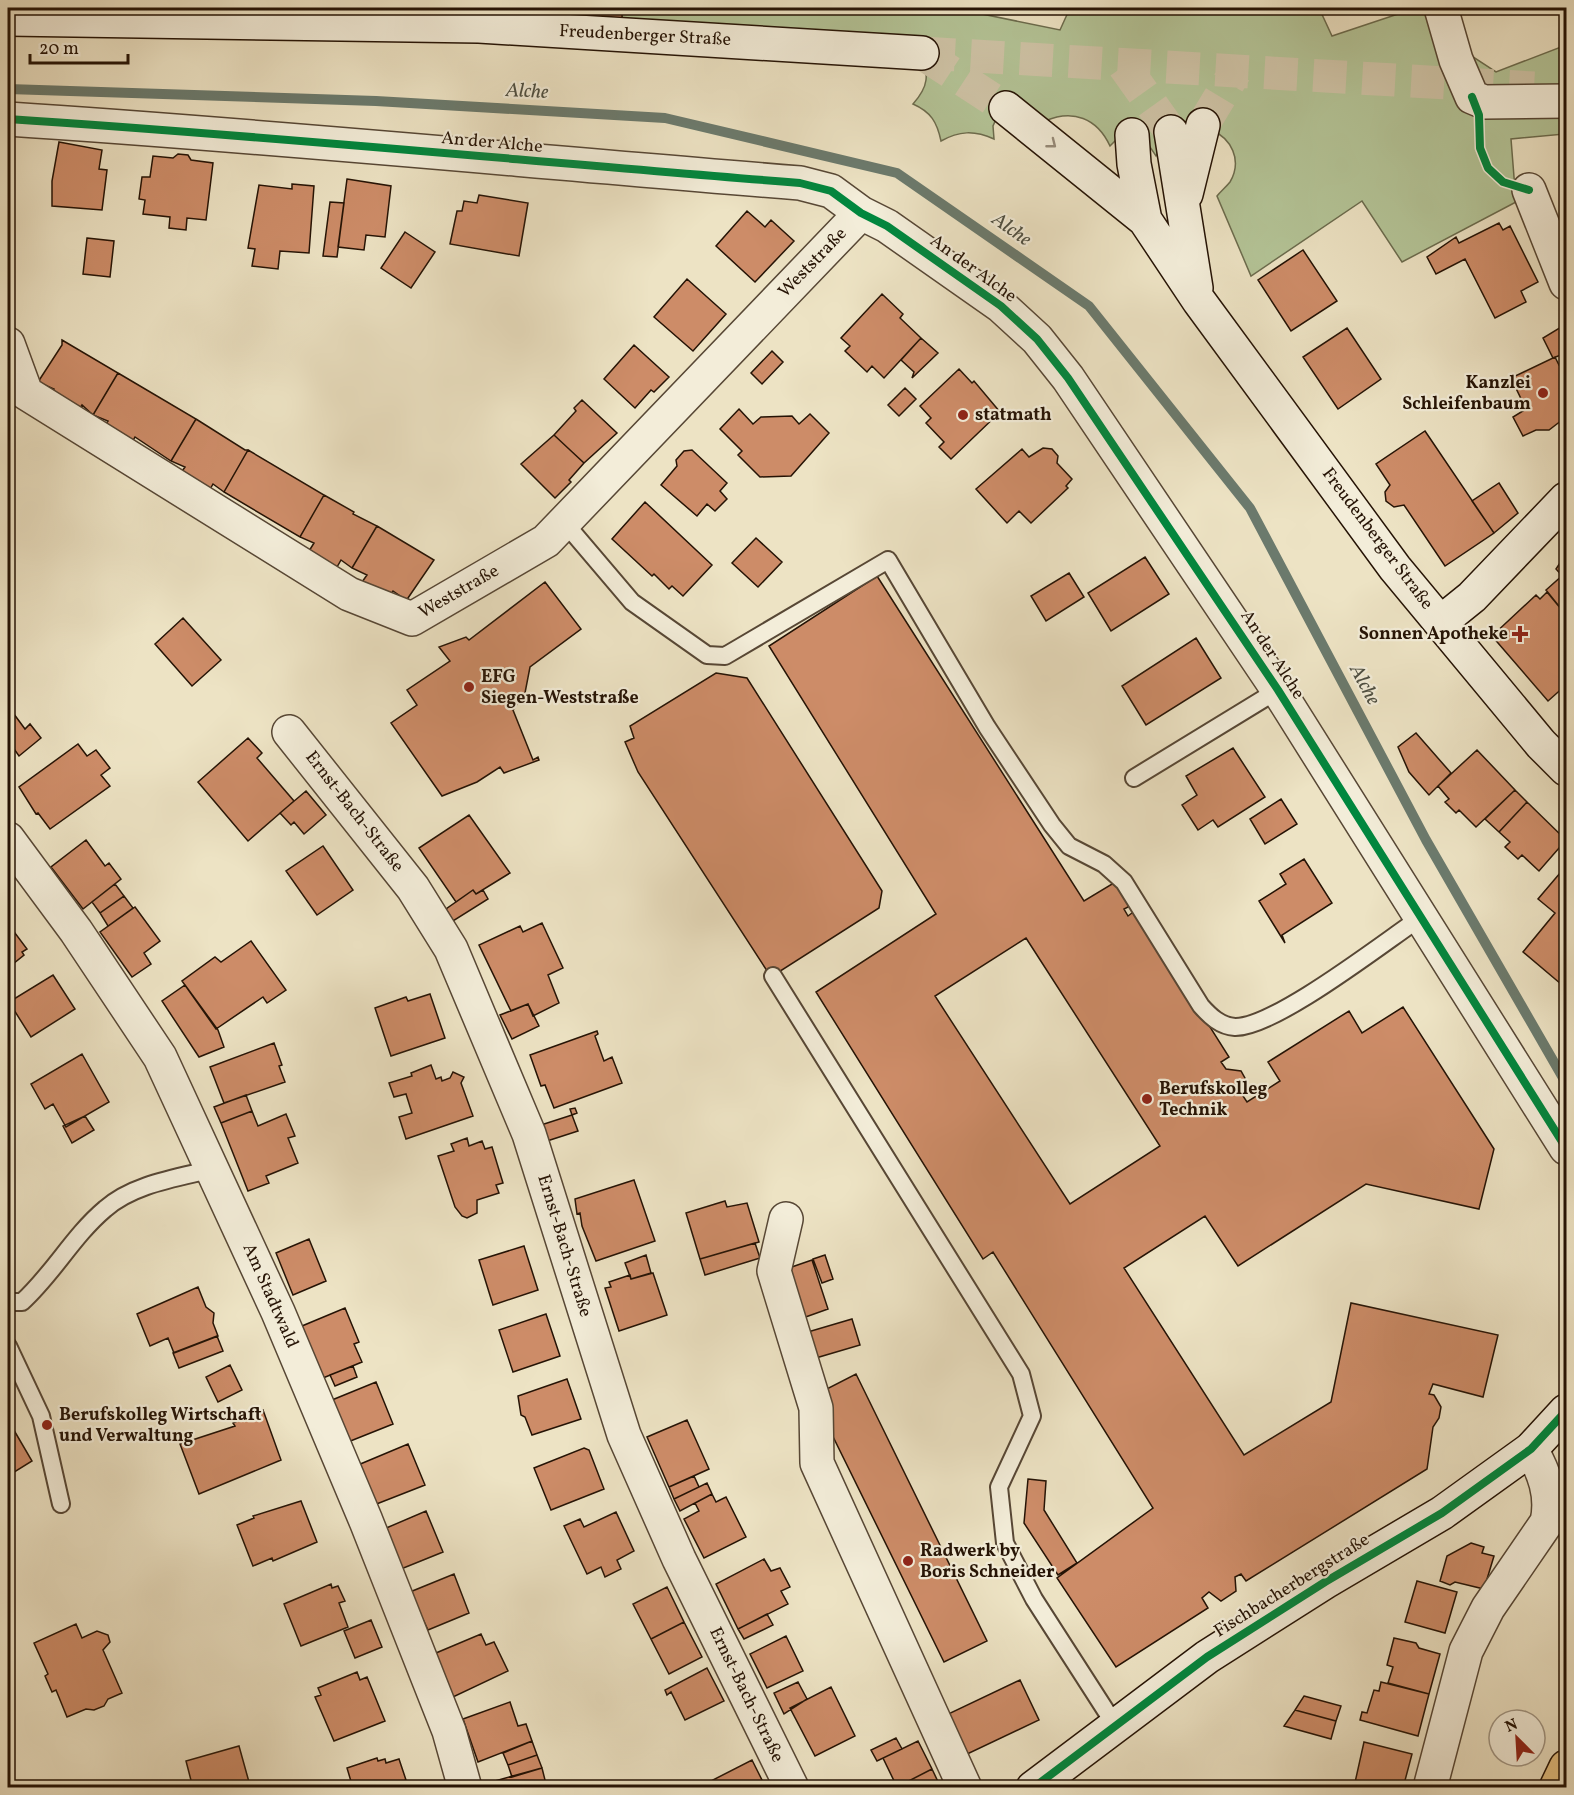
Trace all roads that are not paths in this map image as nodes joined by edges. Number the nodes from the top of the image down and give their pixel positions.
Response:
1 (1441, 8) edge
2 (479, 17) edge
3 (8, 19) edge
4 (922, 53) tunnel mouth
5 (1566, 101) edge
6 (1006, 108) tunnel mouth
7 (8, 119) edge
8 (1203, 125) tunnel mouth
9 (1171, 132) tunnel mouth
10 (1132, 135) dead end
11 (1529, 190) dead end
12 (1182, 207) junction
13 (861, 213) junction
14 (1145, 220) junction
15 (1566, 283) edge
16 (1199, 301) junction
17 (8, 344) edge
18 (1566, 499) edge
19 (564, 522) junction
20 (1442, 622) junction
21 (1278, 690) junction
22 (289, 732) dead end
23 (1566, 769) edge
24 (1134, 778) dead end
25 (8, 839) edge
26 (1420, 918) junction
27 (773, 976) dead end
28 (1566, 1148) edge
29 (213, 1169) junction
30 (786, 1219) dead end
31 (15, 1302) edge
32 (8, 1313) edge
33 (8, 1346) edge
34 (1566, 1411) edge
35 (1531, 1449) junction
36 (61, 1504) dead end
37 (1115, 1725) junction
38 (1566, 1767) edge
39 (465, 1788) edge
40 (792, 1788) edge
41 (965, 1788) edge
42 (1033, 1788) edge
43 (1430, 1788) edge
44 (1556, 1788) edge

1 - 5 street
2 - 3 street, Freudenberger Straße
2 - 4 street, Freudenberger Straße
6 -> 14 street
7 - 13 street, An der Alche
8 - 12 street
9 - 12 street, Freudenberger Straße
10 - 14 street, Freudenberger Straße
11 - 15 street
12 - 16 street, Freudenberger Straße
13 - 19 street, Weststraße
13 - 21 street, An der Alche
14 - 16 street, Freudenberger Straße
16 - 20 street, Freudenberger Straße
17 - 19 street, Weststraße
18 - 20 street
19 - 26 lane
20 - 23 street, Freudenberger Straße
21 - 24 lane
21 - 26 street, An der Alche
22 - 40 street, Ernst-Bach-Straße
25 - 29 street, Am Stadtwald
26 - 28 street, An der Alche
27 - 37 lane
29 - 31 lane
29 - 39 street, Am Stadtwald
30 - 41 street
31 - 32 lane
33 - 36 lane
34 - 35 street, Fischbacherbergstraße
35 - 37 street, Fischbacherbergstraße
35 - 43 street
37 - 42 street, Fischbacherbergstraße
38 - 44 highway

